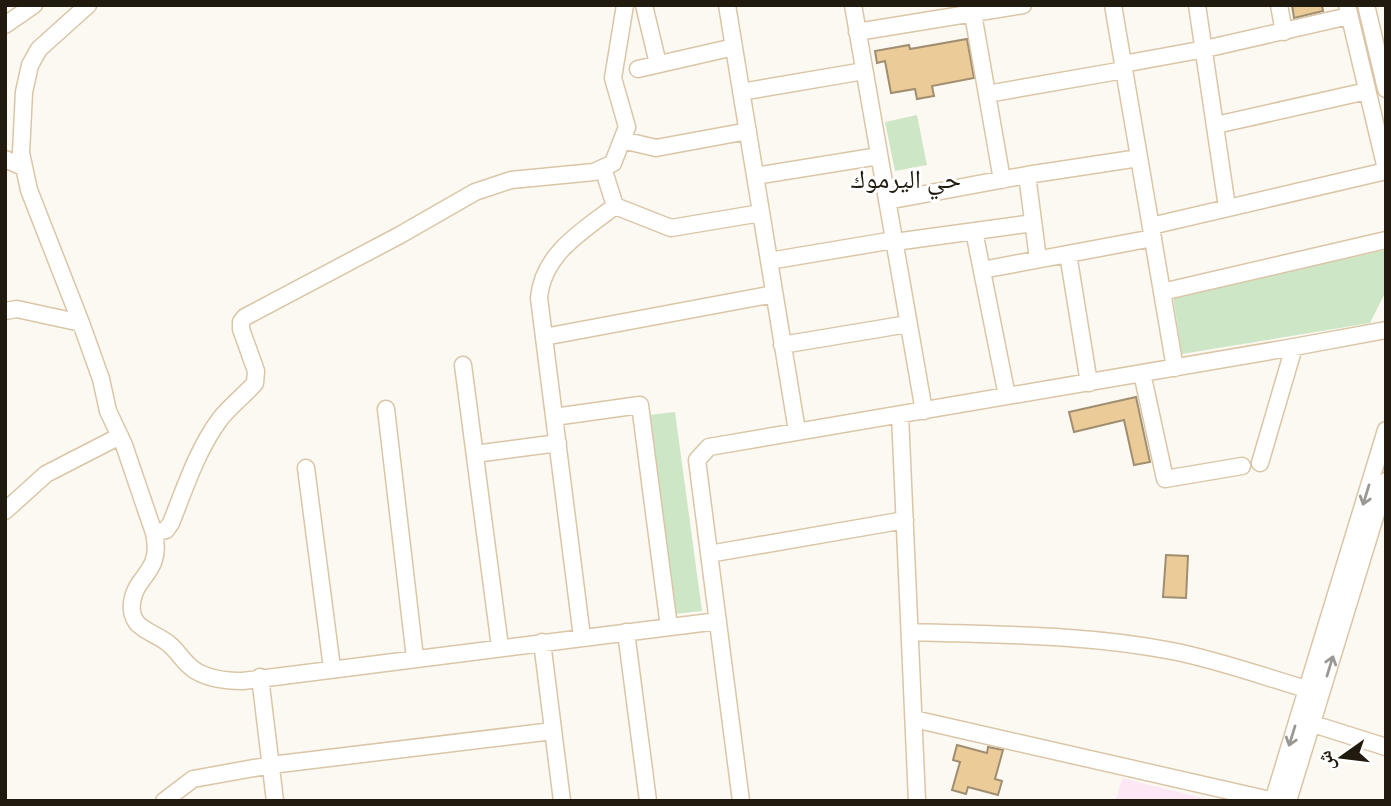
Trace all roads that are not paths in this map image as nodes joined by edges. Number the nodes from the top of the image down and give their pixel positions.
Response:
1 (34, 5) edge
2 (88, 5) edge
3 (625, 5) edge
4 (645, 5) edge
5 (727, 5) edge
6 (853, 5) edge
7 (1023, 5) edge
8 (1113, 5) edge
9 (1197, 5) edge
10 (1279, 5) edge
11 (1366, 5) edge
12 (1348, 11) edge
13 (973, 14) junction
14 (5, 25) edge
15 (858, 32) junction
16 (1284, 32) junction
17 (734, 47) junction
18 (1205, 49) junction
19 (658, 64) junction
20 (1124, 67) junction
21 (638, 69) dead end
22 (864, 71) junction
23 (1386, 89) edge
24 (1367, 91) junction
25 (741, 92) junction
26 (987, 94) junction
27 (1216, 125) junction
28 (748, 131) junction
29 (622, 140) junction
30 (879, 156) junction
31 (1139, 158) junction
32 (5, 159) edge
33 (23, 167) junction
34 (603, 168) junction
35 (1386, 170) edge
36 (1027, 175) junction
37 (755, 176) junction
38 (1002, 180) junction
39 (887, 201) junction
40 (615, 206) junction
41 (1227, 207) junction
42 (761, 213) junction
43 (1033, 223) junction
44 (974, 232) junction
45 (1152, 232) junction
46 (894, 240) junction
47 (1386, 240) edge
48 (1068, 254) junction
49 (1038, 259) junction
50 (769, 261) junction
51 (982, 270) junction
52 (1162, 292) junction
53 (774, 294) junction
54 (5, 312) edge
55 (81, 323) junction
56 (908, 324) junction
57 (1386, 330) edge
58 (544, 337) junction
59 (782, 345) junction
60 (1294, 348) junction
61 (463, 365) dead end
62 (1175, 368) junction
63 (1142, 373) junction
64 (1089, 383) junction
65 (1007, 397) junction
66 (386, 409) dead end
67 (924, 411) junction
68 (900, 415) junction
69 (554, 417) junction
70 (1386, 430) edge
71 (797, 431) junction
72 (120, 436) junction
73 (558, 443) junction
74 (475, 454) junction
75 (1260, 463) dead end
76 (1242, 466) dead end
77 (306, 468) dead end
78 (1386, 481) edge
79 (5, 511) edge
80 (905, 520) junction
81 (154, 533) junction
82 (709, 554) junction
83 (718, 621) junction
84 (668, 627) junction
85 (626, 632) junction
86 (910, 632) junction
87 (582, 637) junction
88 (542, 642) junction
89 (500, 647) junction
90 (415, 658) junction
91 (332, 668) junction
92 (260, 677) junction
93 (1307, 689) junction
94 (914, 719) junction
95 (1313, 724) junction
96 (553, 731) junction
97 (1386, 747) edge
98 (271, 765) junction
99 (164, 801) edge
100 (275, 801) edge
101 (562, 801) edge
102 (648, 801) edge
103 (741, 801) edge
104 (918, 801) edge
105 (1273, 801) edge
106 (1288, 801) edge

1 - 14 street
2 - 33 street
3 - 29 street
4 - 19 street
5 - 17 street
6 - 15 street
7 - 13 street
8 - 20 street
9 - 18 street
10 - 16 street
11 - 23 street
12 - 16 street
12 - 24 street
13 - 15 street
13 - 26 street
15 - 22 street
16 - 18 street
17 - 19 street
17 - 25 street
18 - 20 street
18 - 27 street
19 - 21 street
20 - 26 street
20 - 31 street
22 - 25 street
22 - 30 street
24 - 27 street
24 - 35 street
25 - 28 street
26 - 38 street
27 - 41 street
28 - 29 street
28 - 37 street
29 - 34 street
30 - 37 street
30 - 39 street
31 - 36 street
31 - 45 street
32 - 33 street
33 - 55 street
34 - 40 street
34 - 81 street
35 - 41 street
36 - 38 street
36 - 43 street
37 - 42 street
38 - 39 street
39 - 46 street
40 - 42 street
40 - 58 street
41 - 45 street
42 - 50 street
43 - 44 street
43 - 49 street
44 - 46 street
44 - 51 street
45 - 48 street
45 - 52 street
46 - 50 street
46 - 56 street
47 - 52 street
48 - 49 street
48 - 64 street
49 - 51 street
50 - 53 street
51 - 65 street
52 - 62 street
53 - 58 street
53 - 59 street
54 - 55 street
55 - 72 street
56 - 59 street
56 - 67 street
57 - 60 street
58 - 69 street
59 - 71 street
60 - 62 street
60 - 75 street
61 - 74 street
62 - 63 street
63 - 64 street
63 - 76 street
64 - 65 street
65 - 67 street
66 - 90 street
67 - 68 street
68 - 71 street
68 - 80 street
69 - 73 street
69 - 84 street
70 -> 93 street
71 - 82 street
72 - 79 street
72 - 81 street
73 - 74 street
73 - 87 street
74 - 89 street
77 - 91 street
95 -> 78 street
80 - 82 street
80 - 86 street
81 - 92 street
82 - 83 street
83 - 84 street
83 - 103 street
84 - 85 street
85 - 87 street
85 - 102 street
86 - 93 street
86 - 94 street
87 - 88 street
88 - 89 street
88 - 96 street
89 - 90 street
90 - 91 street
91 - 92 street
92 - 98 street
93 -> 105 street
94 - 104 street
94 - 105 street
95 - 97 street
95 - 106 street
96 - 98 street
96 - 101 street
98 - 99 street
98 - 100 street

